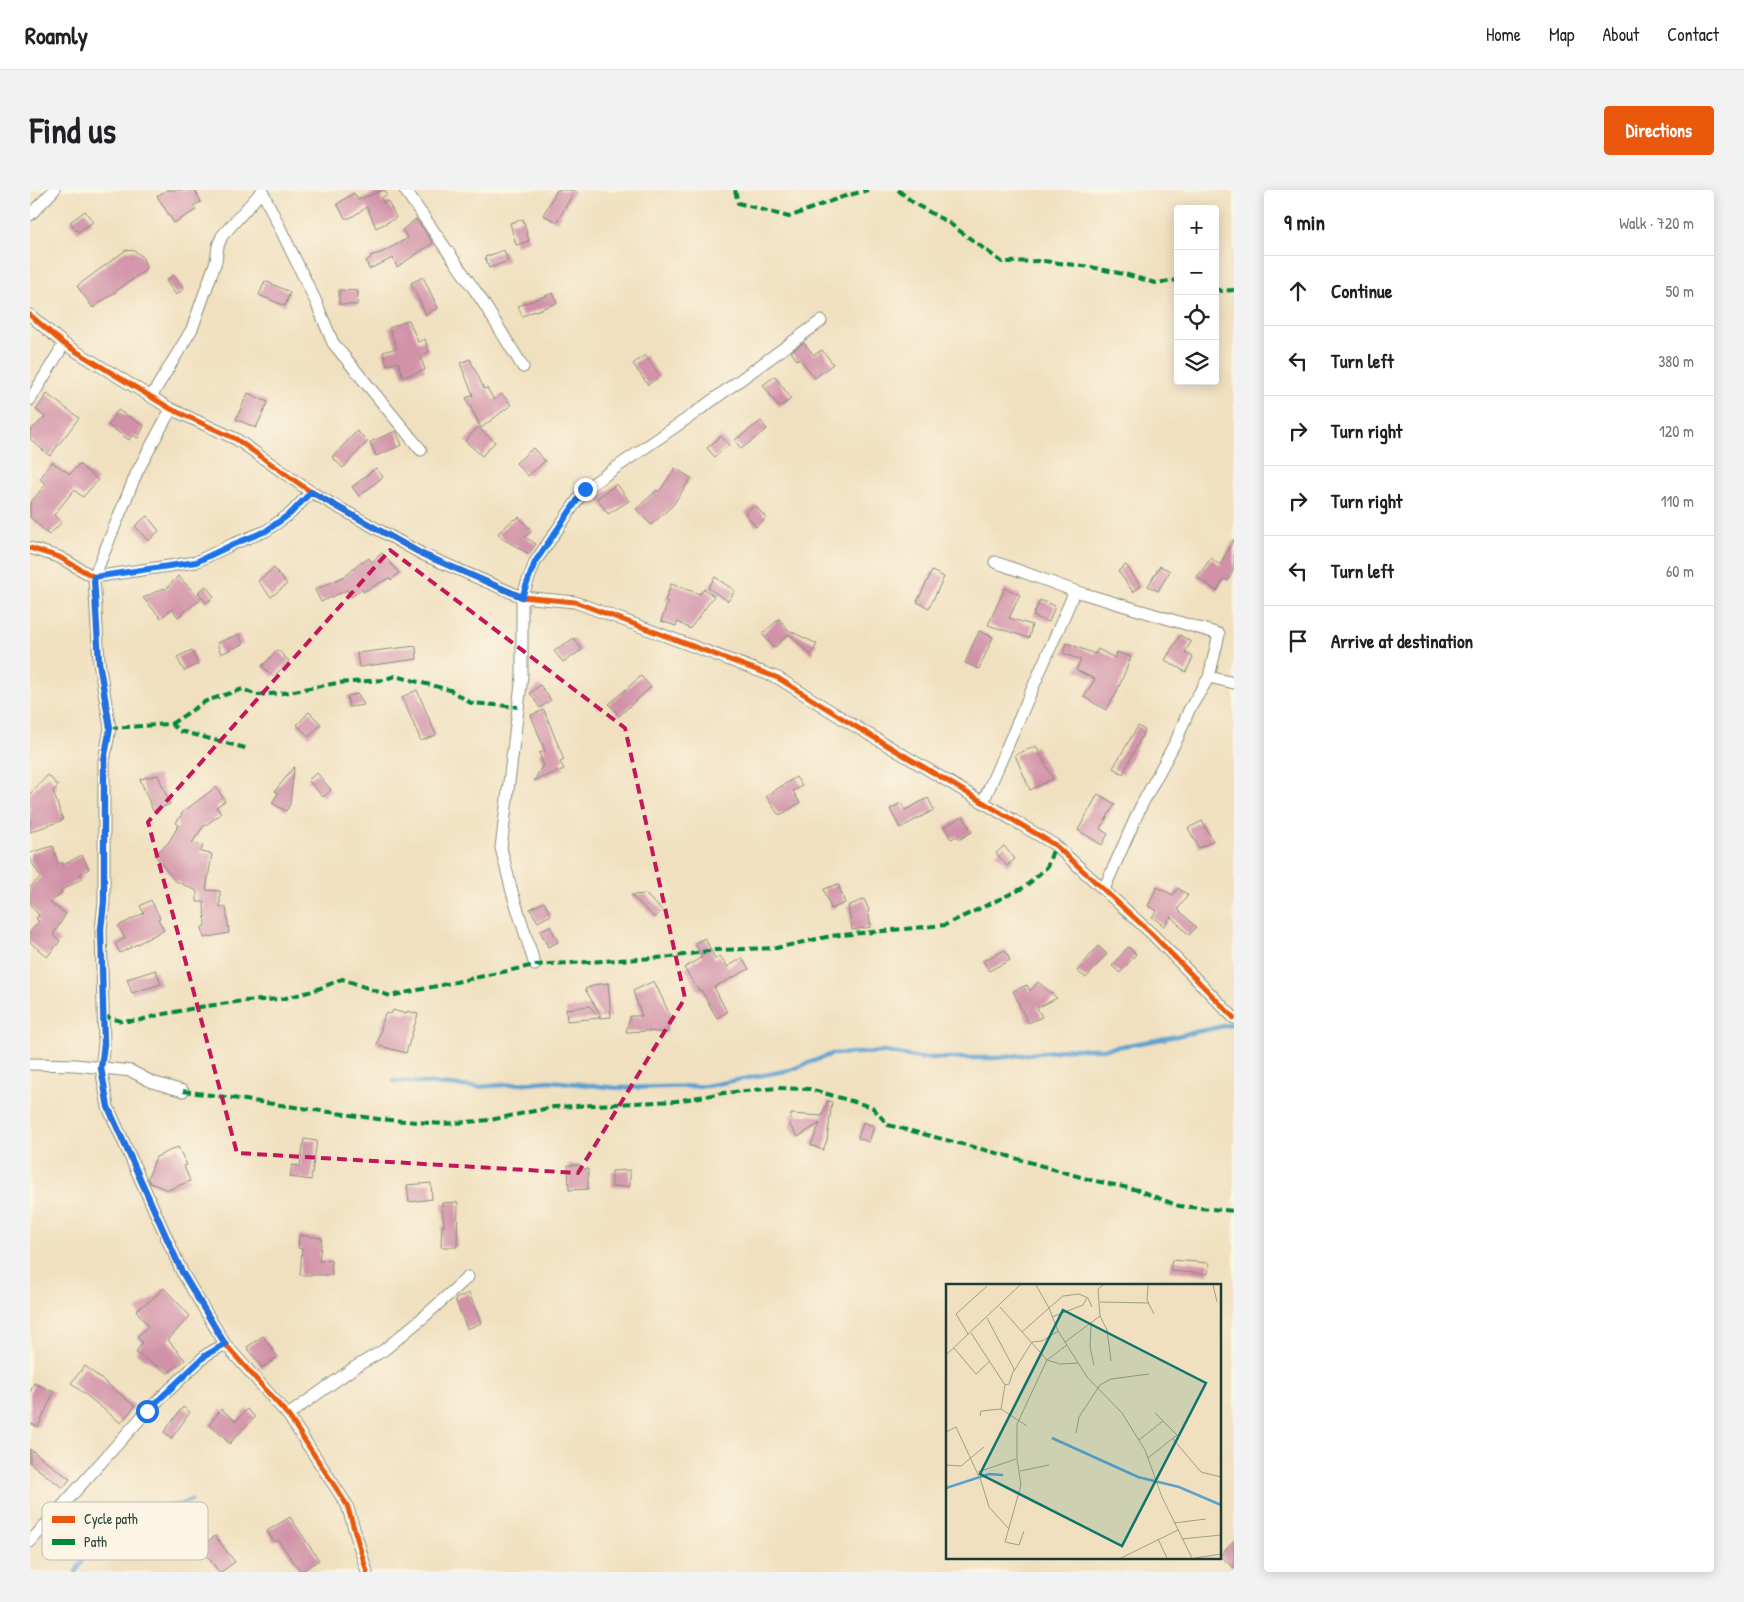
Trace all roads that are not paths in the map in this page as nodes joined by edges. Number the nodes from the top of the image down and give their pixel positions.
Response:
1 (54, 190) edge
2 (263, 190) edge
3 (405, 190) edge
4 (30, 215) edge
5 (30, 315) edge
6 (821, 321) dead end
7 (64, 344) junction
8 (523, 368) dead end
9 (151, 397) junction
10 (30, 400) edge
11 (171, 409) junction
12 (421, 450) dead end
13 (311, 492) junction
14 (30, 548) edge
15 (995, 562) dead end
16 (94, 577) junction
17 (1075, 591) junction
18 (522, 597) junction
19 (1209, 677) junction
20 (1234, 683) edge
21 (983, 802) junction
22 (1104, 889) junction
23 (536, 966) dead end
24 (1234, 1018) edge
25 (30, 1064) edge
26 (101, 1068) junction
27 (183, 1091) dead end
28 (468, 1277) dead end
29 (225, 1344) junction
30 (288, 1415) junction
31 (66, 1502) edge
32 (42, 1529) edge
33 (30, 1542) edge
34 (367, 1572) edge

1 - 4 street
2 - 9 street
2 - 12 street
3 - 8 street
5 - 7 street
6 - 18 street
7 - 9 street
7 - 10 street
9 - 11 street
11 - 13 street
11 - 16 street
13 - 16 street
13 - 18 street
14 - 16 street
15 - 17 street
16 - 26 street
17 - 19 street
17 - 21 street
18 - 21 street
18 - 23 street
19 - 20 street
19 - 22 street
21 - 22 street
22 - 24 street
25 - 26 street
26 - 27 street
26 - 29 street
28 - 30 street
29 - 30 street
29 - 31 street
30 - 34 street
32 - 33 street

